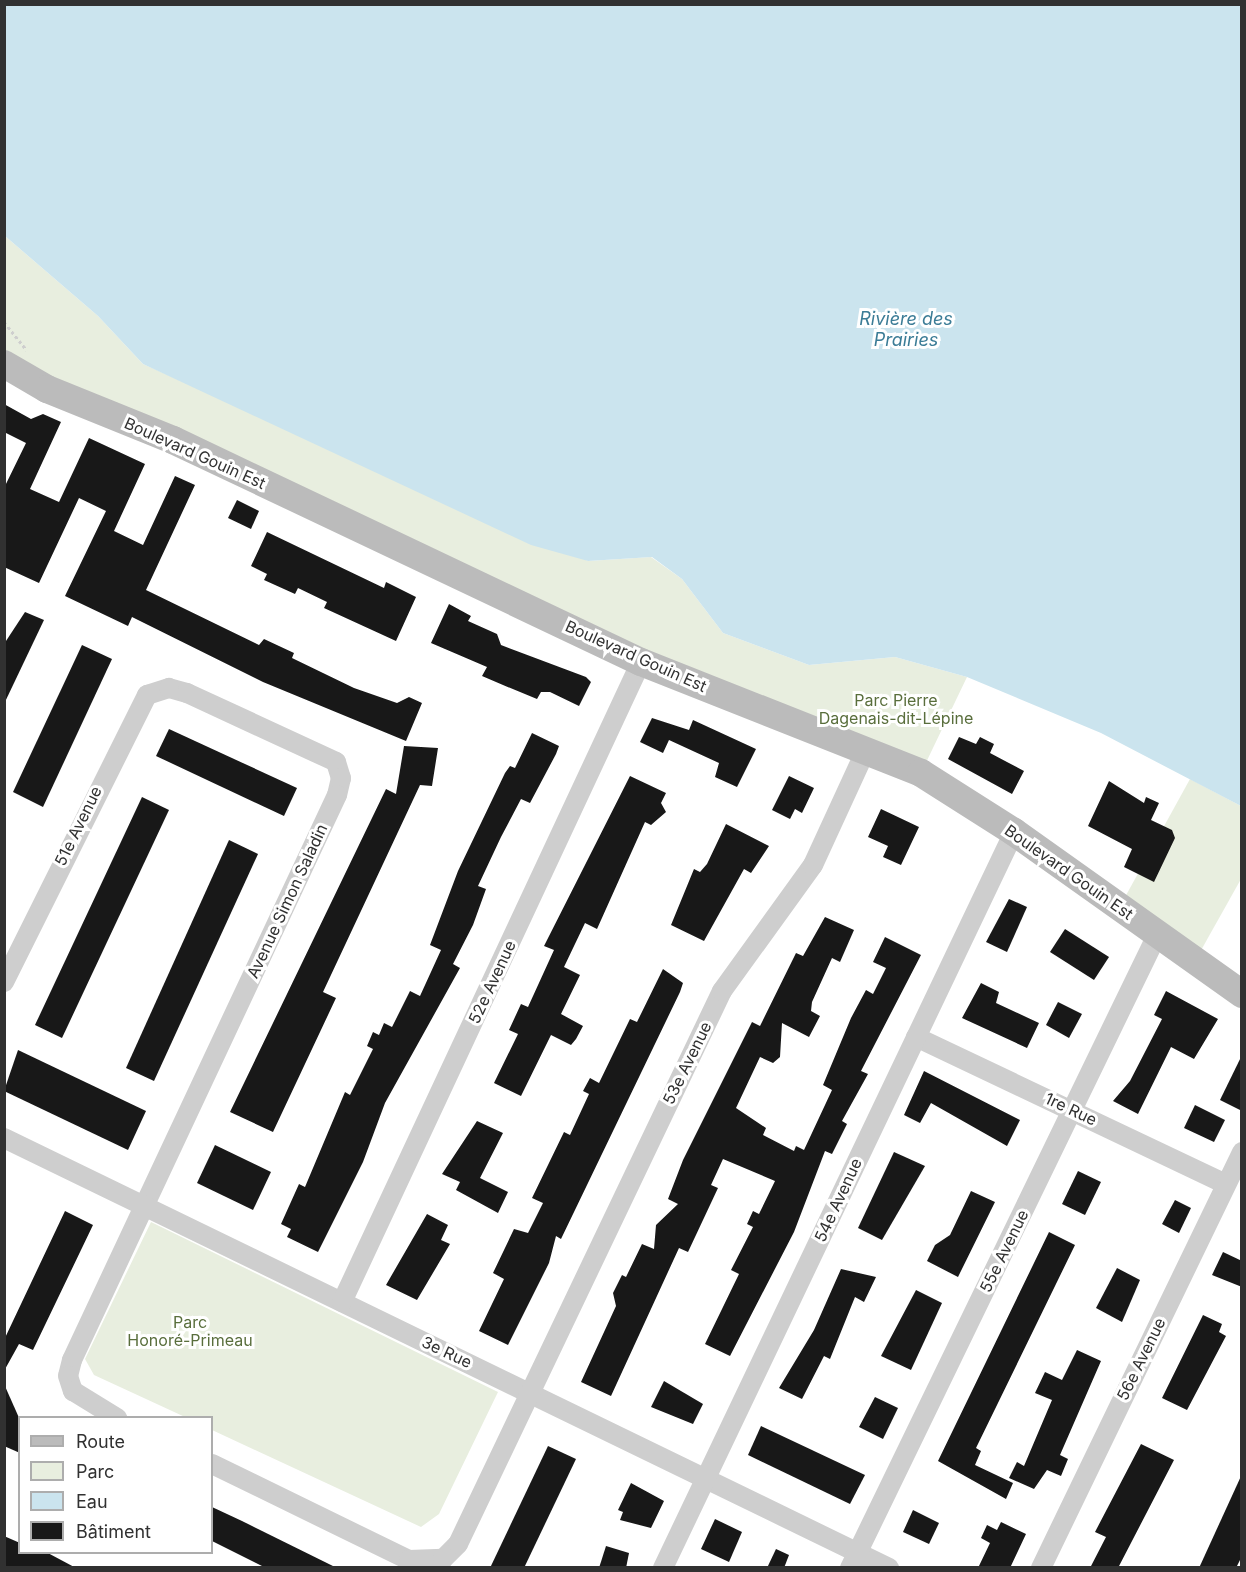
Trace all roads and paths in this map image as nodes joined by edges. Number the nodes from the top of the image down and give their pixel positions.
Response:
1 (4, 364) edge
2 (641, 662) junction
3 (169, 688) joint
4 (866, 750) junction
5 (1014, 832) junction
6 (1157, 934) junction
7 (4, 982) edge
8 (1242, 994) edge
9 (916, 1037) junction
10 (1073, 1110) junction
11 (4, 1138) edge
12 (1242, 1152) edge
13 (1226, 1184) junction
14 (143, 1205) junction
15 (342, 1302) junction
16 (530, 1391) junction
17 (114, 1416) edge
18 (213, 1464) edge
19 (706, 1480) junction
20 (854, 1560) edge
21 (663, 1568) edge
22 (889, 1568) edge
23 (1041, 1568) edge

1 - 2 street, Boulevard Gouin Est
2 - 4 street, Boulevard Gouin Est
2 - 15 street, 52e Avenue
3 - 7 street, 51e Avenue
3 - 14 street, Avenue Simon Saladin
4 - 5 street, Boulevard Gouin Est
4 - 16 street, 53e Avenue
5 - 6 street, Boulevard Gouin Est
5 - 9 street, 54e Avenue
6 - 8 street, Boulevard Gouin Est
6 - 10 street, 55e Avenue
9 - 10 street, 1re Rue
9 - 19 street, 54e Avenue
10 - 13 street, 1re Rue
10 - 20 street, 55e Avenue
11 - 14 street, 3e Rue
12 - 13 street, 56e Avenue
13 - 23 street, 56e Avenue
14 - 15 street, 3e Rue
14 - 17 street
15 - 16 street, 3e Rue
16 - 18 street, 53e Avenue
16 - 19 street, 3e Rue
19 - 20 street, 3e Rue
19 - 21 street, 54e Avenue
20 - 22 street, 3e Rue

